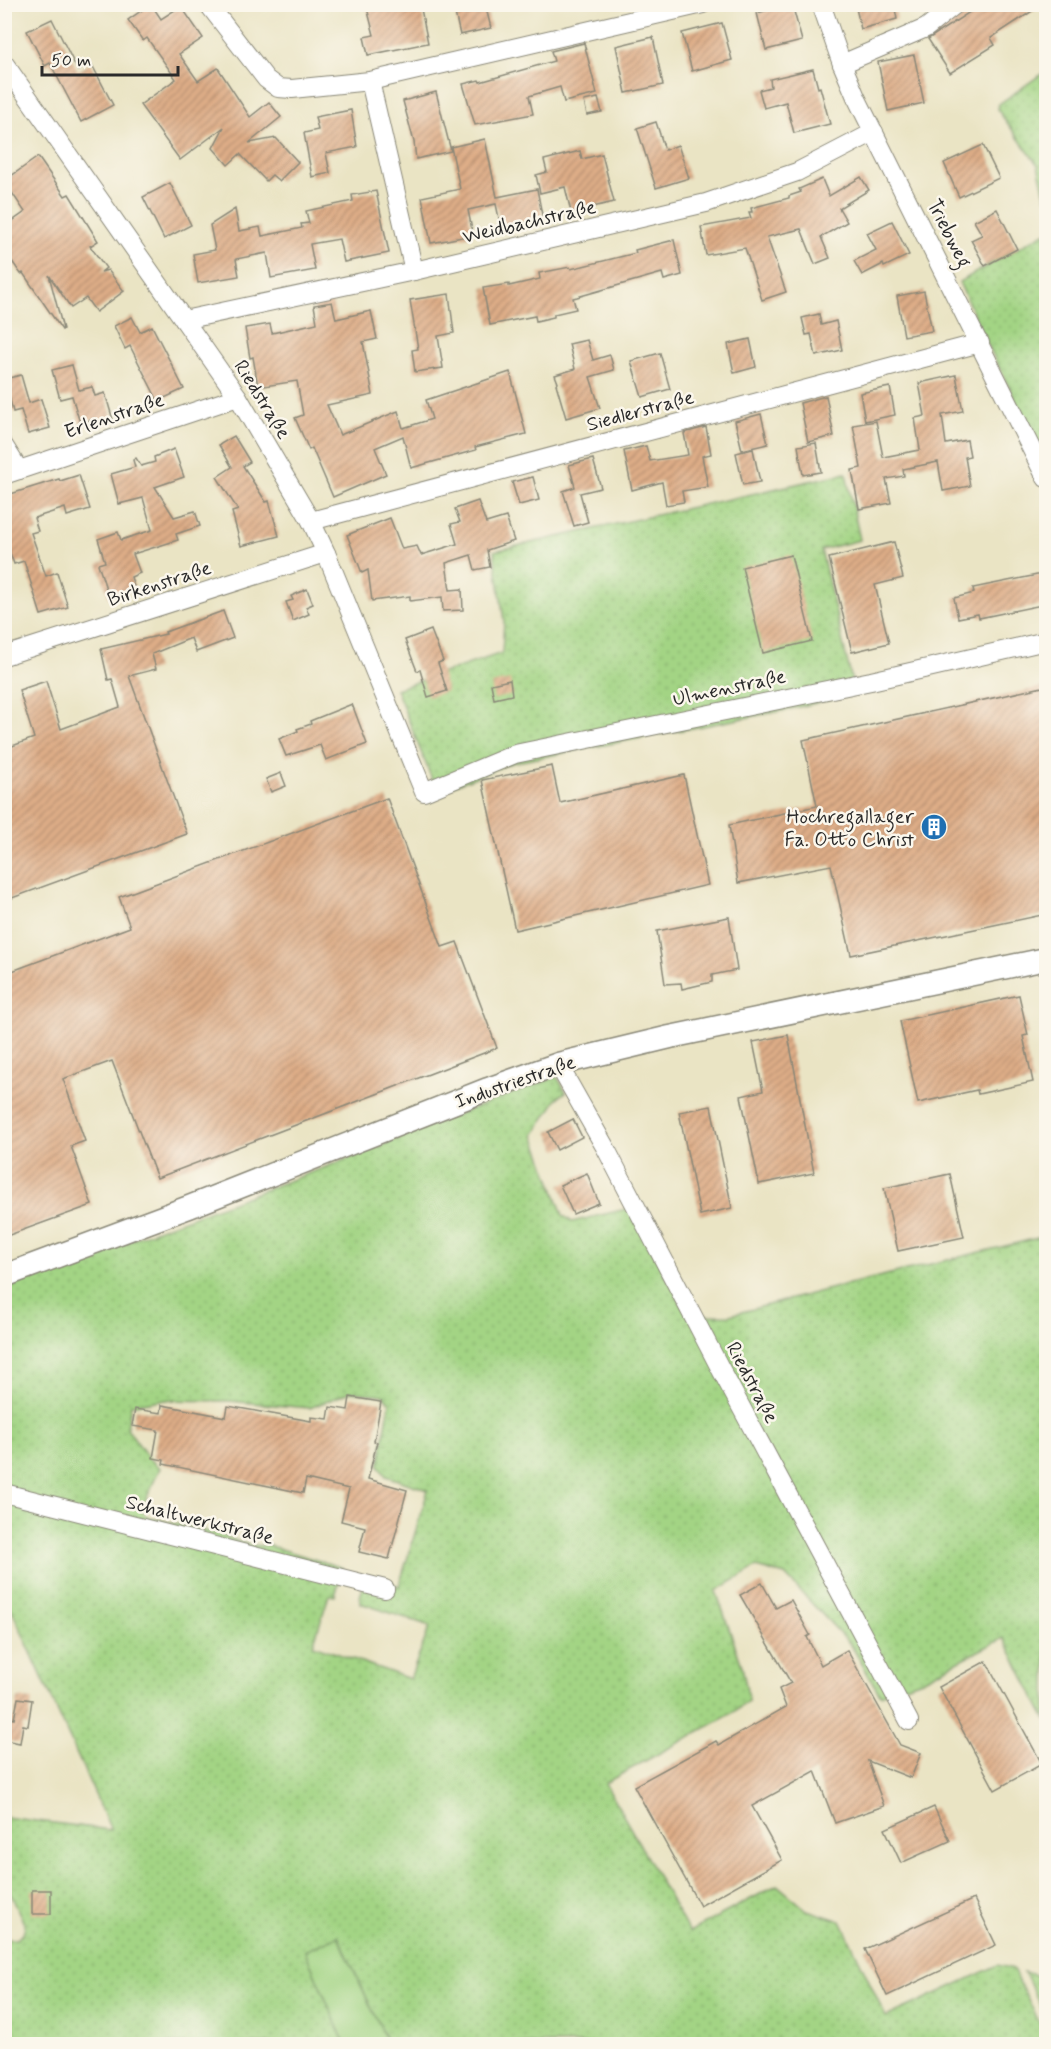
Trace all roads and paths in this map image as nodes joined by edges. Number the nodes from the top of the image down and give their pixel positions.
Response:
1 (208, 4) edge
2 (703, 4) edge
3 (821, 4) edge
4 (956, 4) edge
5 (4, 63) edge
6 (842, 64) junction
7 (370, 81) junction
8 (10, 84) edge
9 (873, 132) junction
10 (414, 271) junction
11 (184, 320) junction
12 (980, 343) junction
13 (238, 397) junction
14 (4, 446) edge
15 (12, 472) edge
16 (1047, 478) edge
17 (311, 521) junction
18 (326, 553) junction
19 (1047, 641) edge
20 (4, 656) edge
21 (424, 792) joint
22 (1047, 959) edge
23 (558, 1064) junction
24 (4, 1276) edge
25 (4, 1493) edge
26 (385, 1589) dead end
27 (909, 1721) dead end

1 - 7 street
2 - 7 street
3 - 6 street, Triebweg
4 - 6 street
5 - 8 street, Riedstraße
6 - 9 street, Triebweg
7 - 10 street
8 - 11 street, Riedstraße
9 - 10 street, Weidbachstraße
9 - 12 street, Triebweg
10 - 11 street, Weidbachstraße
11 - 13 street, Riedstraße
12 - 16 street, Triebweg
12 - 17 street, Siedlerstraße
13 - 15 street, Erlenstraße
13 - 17 street, Riedstraße
14 - 15 street
17 - 18 street, Riedstraße
18 - 20 street, Birkenstraße
18 - 21 street, Riedstraße
19 - 21 street, Ulmenstraße
22 - 23 street, Industriestraße
23 - 24 street, Industriestraße
23 - 27 street, Riedstraße
25 - 26 street, Schaltwerkstraße

